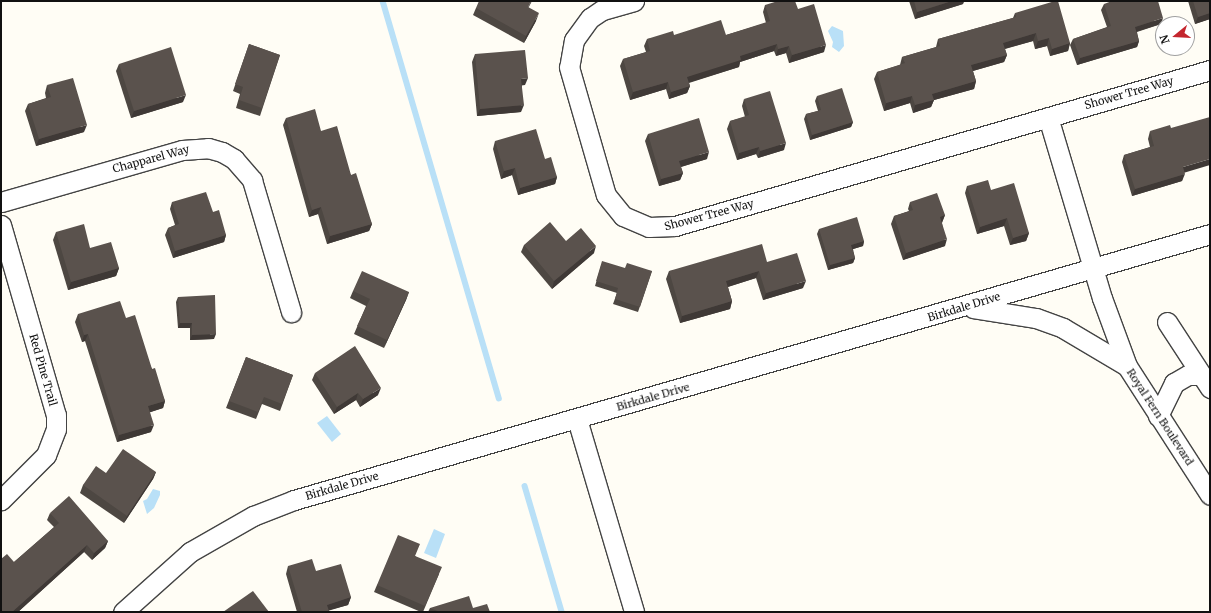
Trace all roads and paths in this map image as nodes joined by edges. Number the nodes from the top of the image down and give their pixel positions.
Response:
1 (634, 1) edge
2 (1210, 70) edge
3 (1048, 117) junction
4 (1, 202) edge
5 (1, 225) edge
6 (1210, 234) edge
7 (1092, 267) junction
8 (966, 307) junction
9 (291, 312) dead end
10 (1167, 322) dead end
11 (1126, 366) junction
12 (1206, 382) edge
13 (1158, 416) junction
14 (577, 419) junction
15 (1210, 496) edge
16 (1, 500) edge
17 (123, 612) edge
18 (634, 612) edge

1 - 3 street, Shower Tree Way
2 - 3 street, Shower Tree Way
3 - 7 street
4 - 9 street, Chapparel Way
5 - 16 street, Red Pine Trail
6 - 7 street, Birkdale Drive
7 - 8 street, Birkdale Drive
7 - 11 street, Royal Fern Boulevard
8 - 11 street
8 - 14 street, Birkdale Drive
10 - 12 street
11 - 13 street, Royal Fern Boulevard
12 - 13 street
13 - 15 street, Royal Fern Boulevard
14 - 17 street, Birkdale Drive
14 - 18 street

